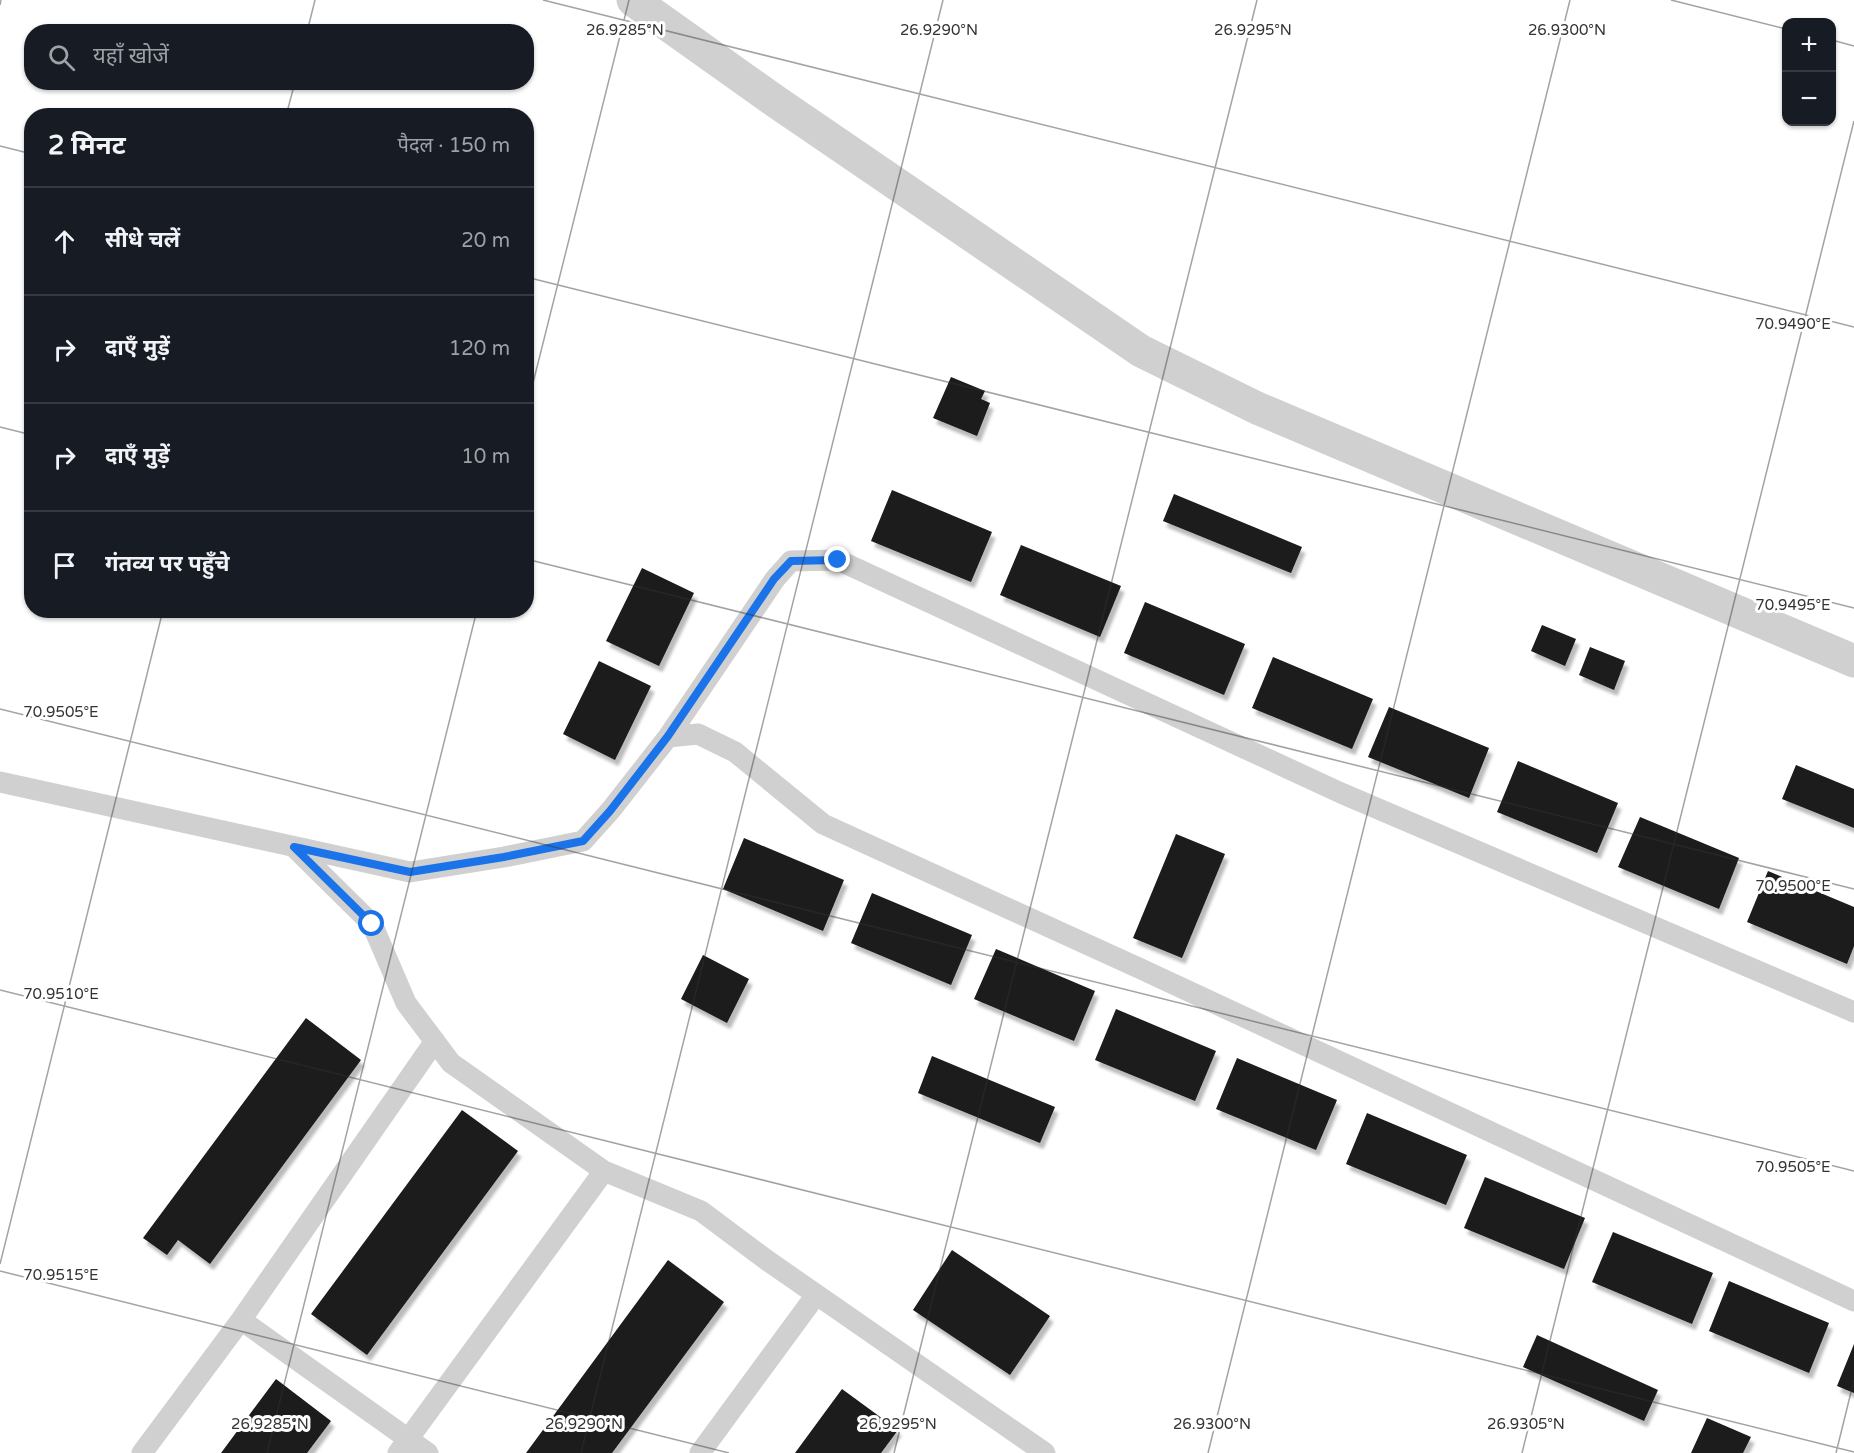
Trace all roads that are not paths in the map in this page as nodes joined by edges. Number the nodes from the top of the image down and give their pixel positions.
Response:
1 (633, 0) edge
2 (1854, 661) edge
3 (668, 736) junction
4 (0, 782) edge
5 (294, 847) junction
6 (1854, 1012) edge
7 (435, 1041) junction
8 (604, 1171) junction
9 (816, 1295) junction
10 (1854, 1301) edge
11 (242, 1320) junction
12 (403, 1446) edge
13 (142, 1453) edge
14 (428, 1453) edge
15 (700, 1453) edge
16 (1045, 1453) edge

1 - 2 street
3 - 5 lane
3 - 6 lane
3 - 10 lane
4 - 5 lane
5 - 7 lane
7 - 8 lane
7 - 11 lane
8 - 9 lane
8 - 12 lane
9 - 15 lane
9 - 16 lane
11 - 12 lane
11 - 13 lane
12 - 14 lane

